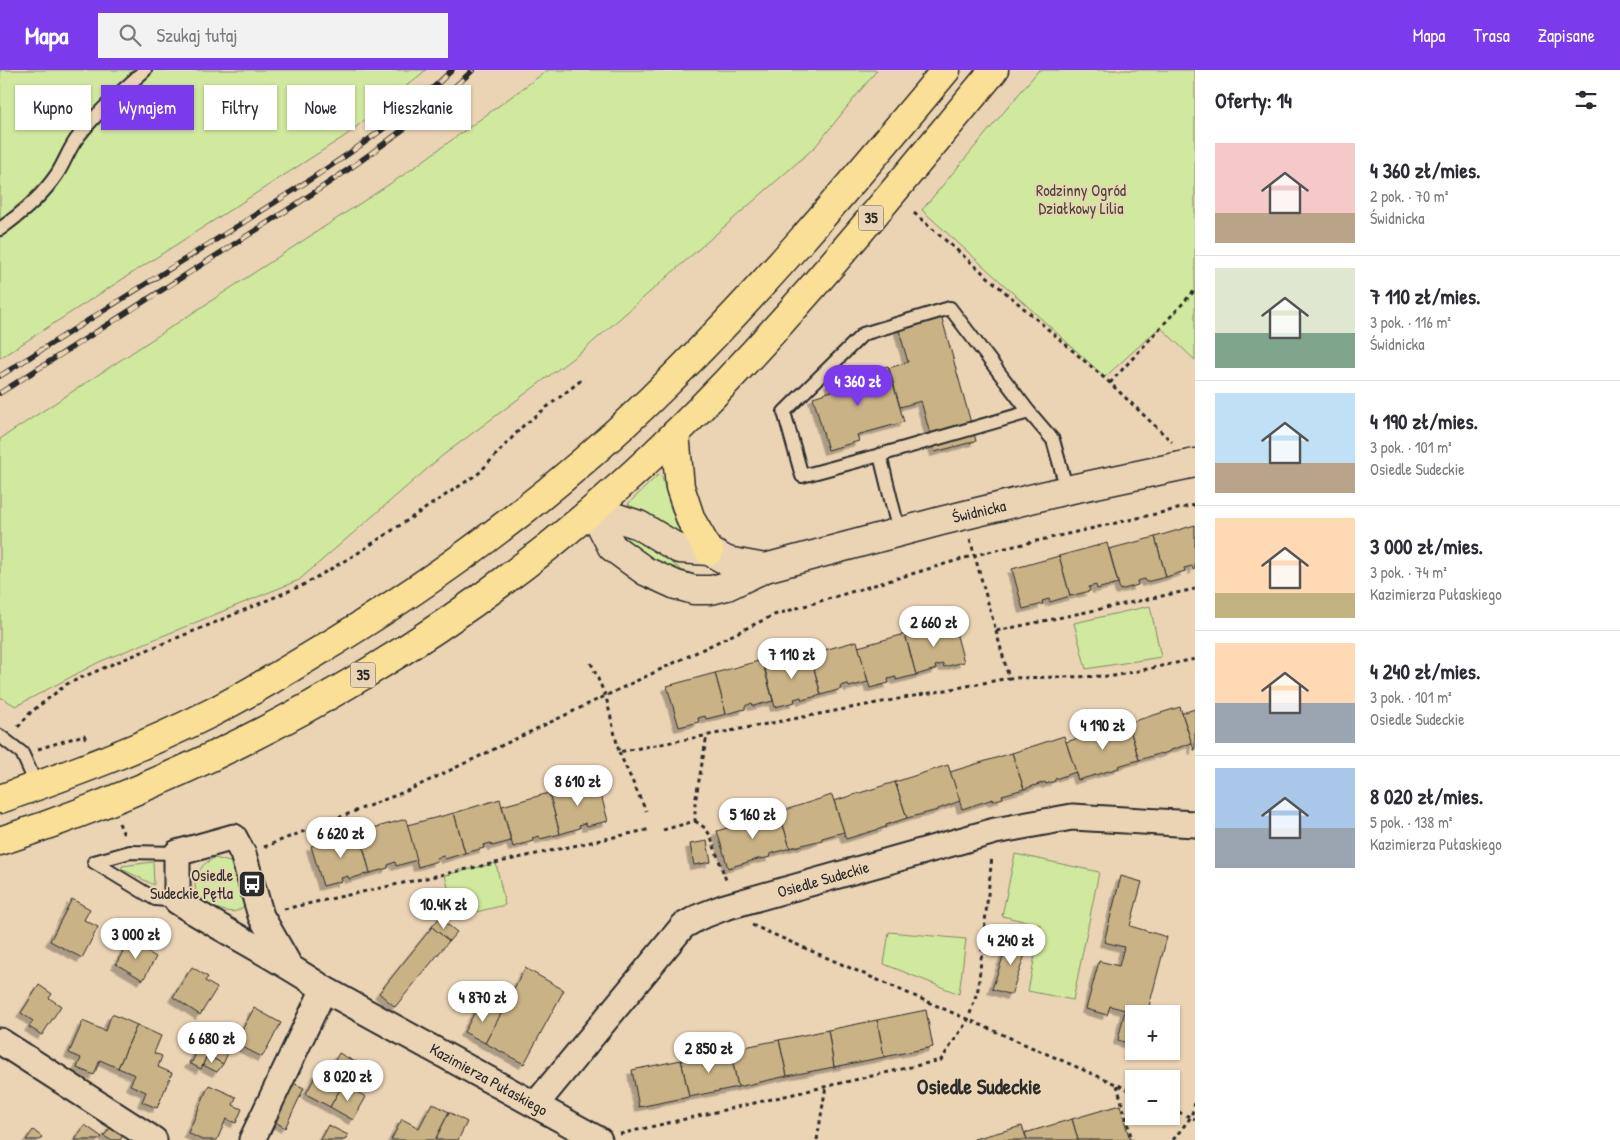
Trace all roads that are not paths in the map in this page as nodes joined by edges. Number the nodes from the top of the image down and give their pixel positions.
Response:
1 (145, 70) edge
2 (946, 70) edge
3 (994, 70) edge
4 (0, 230) edge
5 (1029, 412) junction
6 (675, 434) junction
7 (880, 455) junction
8 (1195, 463) edge
9 (563, 480) junction
10 (1067, 490) junction
11 (593, 510) junction
12 (899, 532) junction
13 (709, 551) junction
14 (765, 568) junction
15 (3, 738) edge
16 (37, 786) junction
17 (0, 799) edge
18 (1195, 824) edge
19 (0, 842) edge
20 (176, 852) junction
21 (177, 901) junction
22 (290, 967) junction
23 (324, 989) junction
24 (0, 1041) edge
25 (536, 1104) junction
26 (154, 1140) edge
27 (252, 1140) edge
28 (599, 1140) edge

1 - 4 lane
2 - 9 main road, 35
3 - 6 main road, 35
5 - 7 lane
5 - 7 lane
5 - 10 lane
6 - 11 main road, 35
6 - 13 main road
7 - 12 lane
8 - 10 street, Świdnicka
9 - 11 main road
9 - 16 main road, 35
10 - 12 street, Świdnicka
11 - 13 street, Świdnicka
11 - 14 street, Świdnicka
11 - 19 main road, 35
12 - 14 street, Świdnicka
13 - 14 street, Świdnicka
15 - 16 lane
16 - 17 main road, 35
18 - 25 street, Osiedle Sudeckie
20 - 21 street
20 - 21 lane
20 - 22 street, Kazimierza Pułaskiego
21 - 22 street, Kazimierza Pułaskiego
22 - 23 street, Kazimierza Pułaskiego
23 - 25 street, Kazimierza Pułaskiego
23 - 27 street
24 - 26 street
25 - 28 street, Kazimierza Pułaskiego

